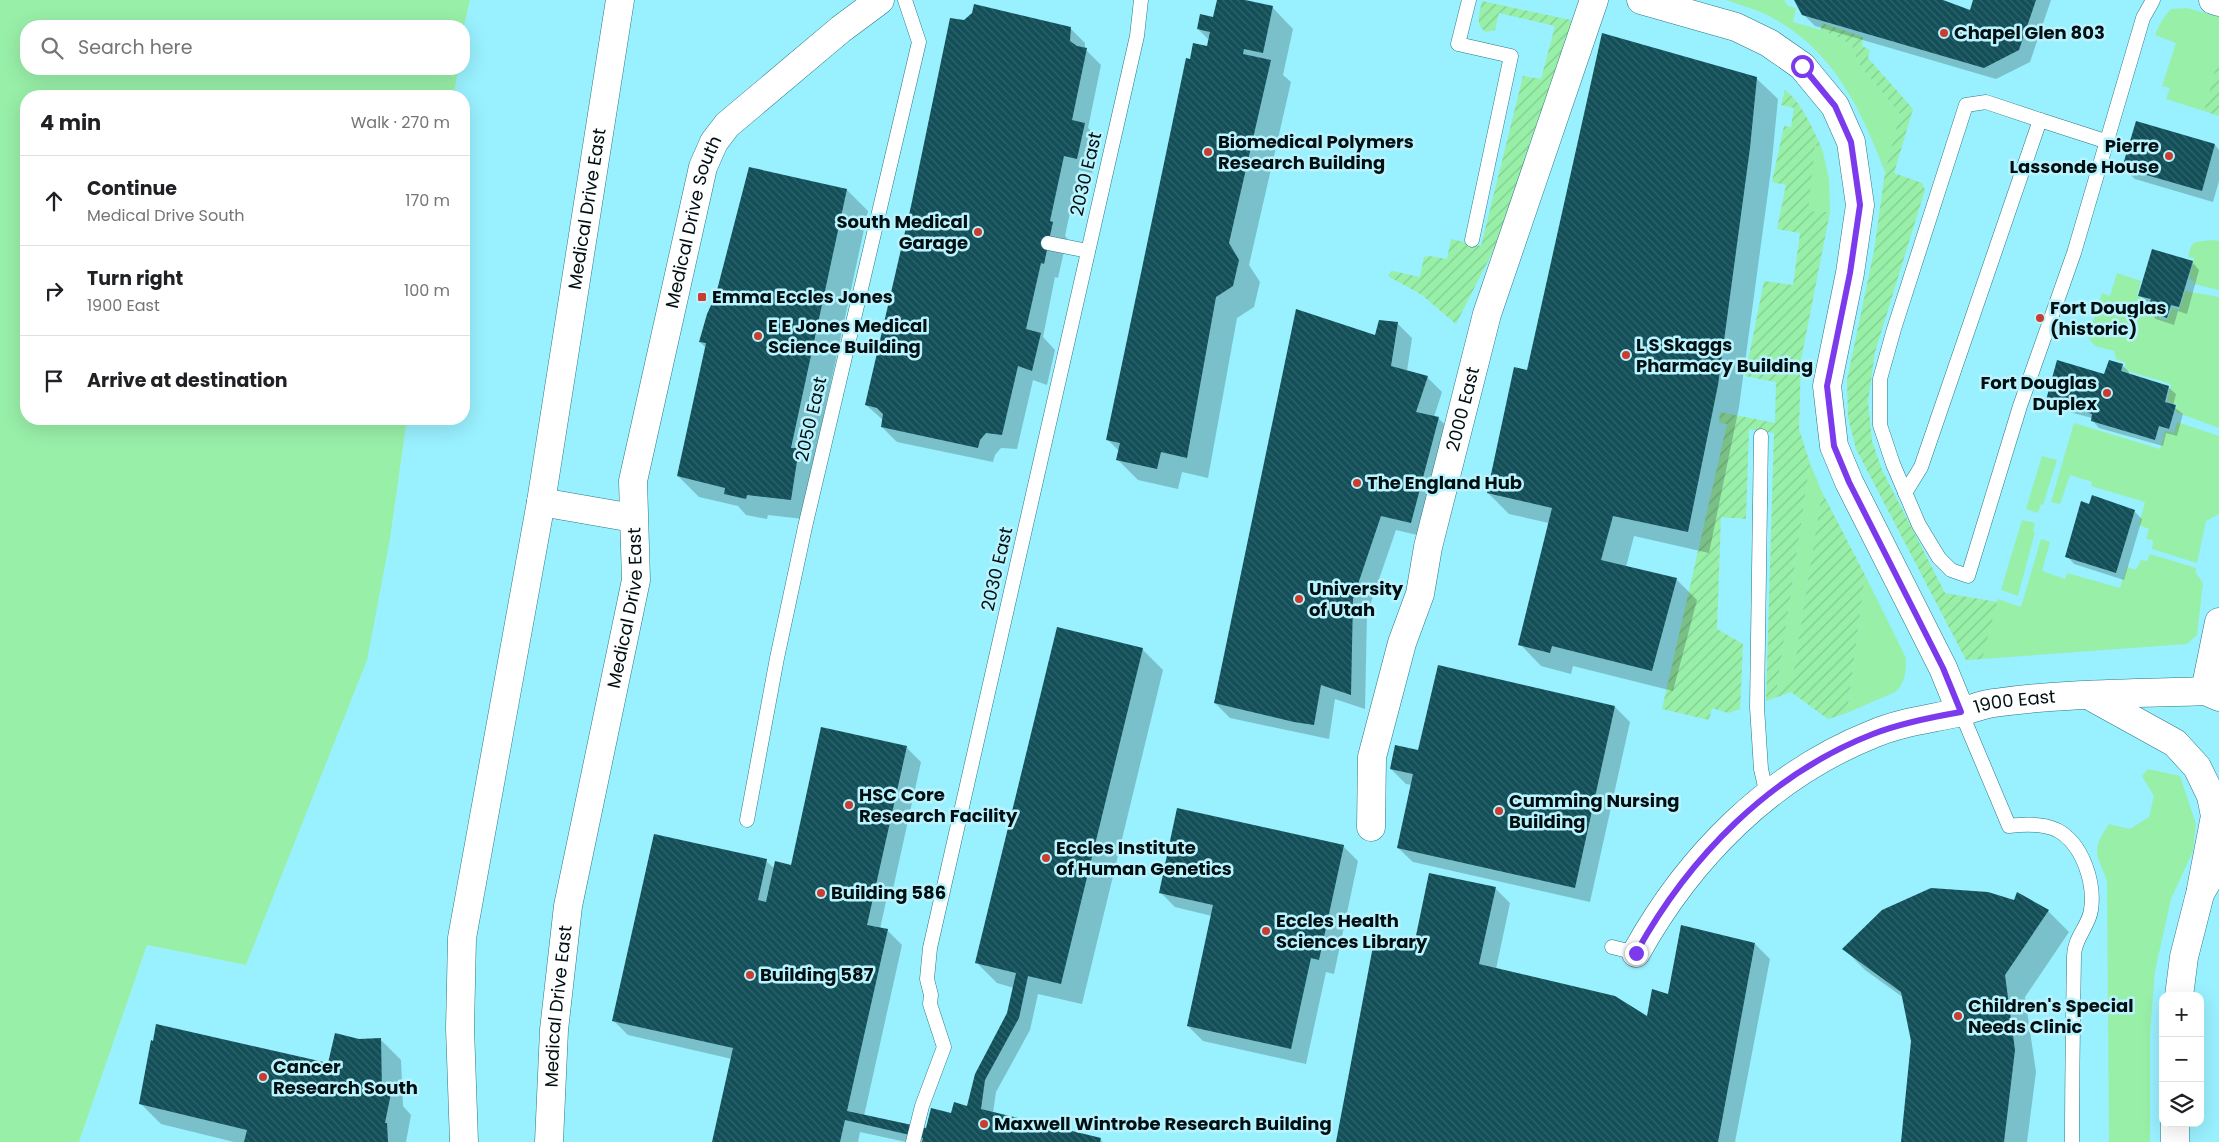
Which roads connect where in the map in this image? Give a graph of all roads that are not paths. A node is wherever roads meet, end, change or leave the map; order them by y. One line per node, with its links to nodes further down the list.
1 (620, 0): 18 (street, Medical Drive East)
2 (880, 0): 19 (street, Medical Drive South)
3 (904, 0): 25 (lane, 2050 East)
4 (1141, 0): 15 (lane, 2030 East)
5 (1469, 0): 13 (lane)
6 (1594, 0): 26 (street, 2000 East)
7 (1641, 0): 23 (street)
8 (2154, 0): 12 (lane)
9 (2213, 0): 10 (street)
10 (2219, 2)
11 (2040, 120): 12 (lane); 17 (lane); 17 (lane)
12 (2106, 141): 17 (lane)
13 (1472, 240)
14 (1048, 243): 15 (lane)
15 (1088, 251): 34 (lane, 2030 East)
16 (1761, 436): 24 (lane)
17 (1905, 493)
18 (541, 502): 19 (street, Medical Drive East); 32 (street)
19 (633, 518): 33 (street, Medical Drive East)
20 (2219, 622): 21 (street)
21 (2212, 694): 22 (street, 1900 East)
22 (2088, 695): 23 (street, 1900 East); 28 (street)
23 (1961, 712): 24 (street, 1900 East); 35 (lane)
24 (1766, 795): 29 (street, 1900 East)
25 (747, 820)
26 (1371, 827)
27 (2219, 860): 28 (street)
28 (2200, 894): 30 (street)
29 (1624, 950)
30 (2180, 992)
31 (2175, 1127): 36 (street)
32 (464, 1142)
33 (549, 1142)
34 (913, 1142)
35 (2072, 1142)
36 (2175, 1142)

